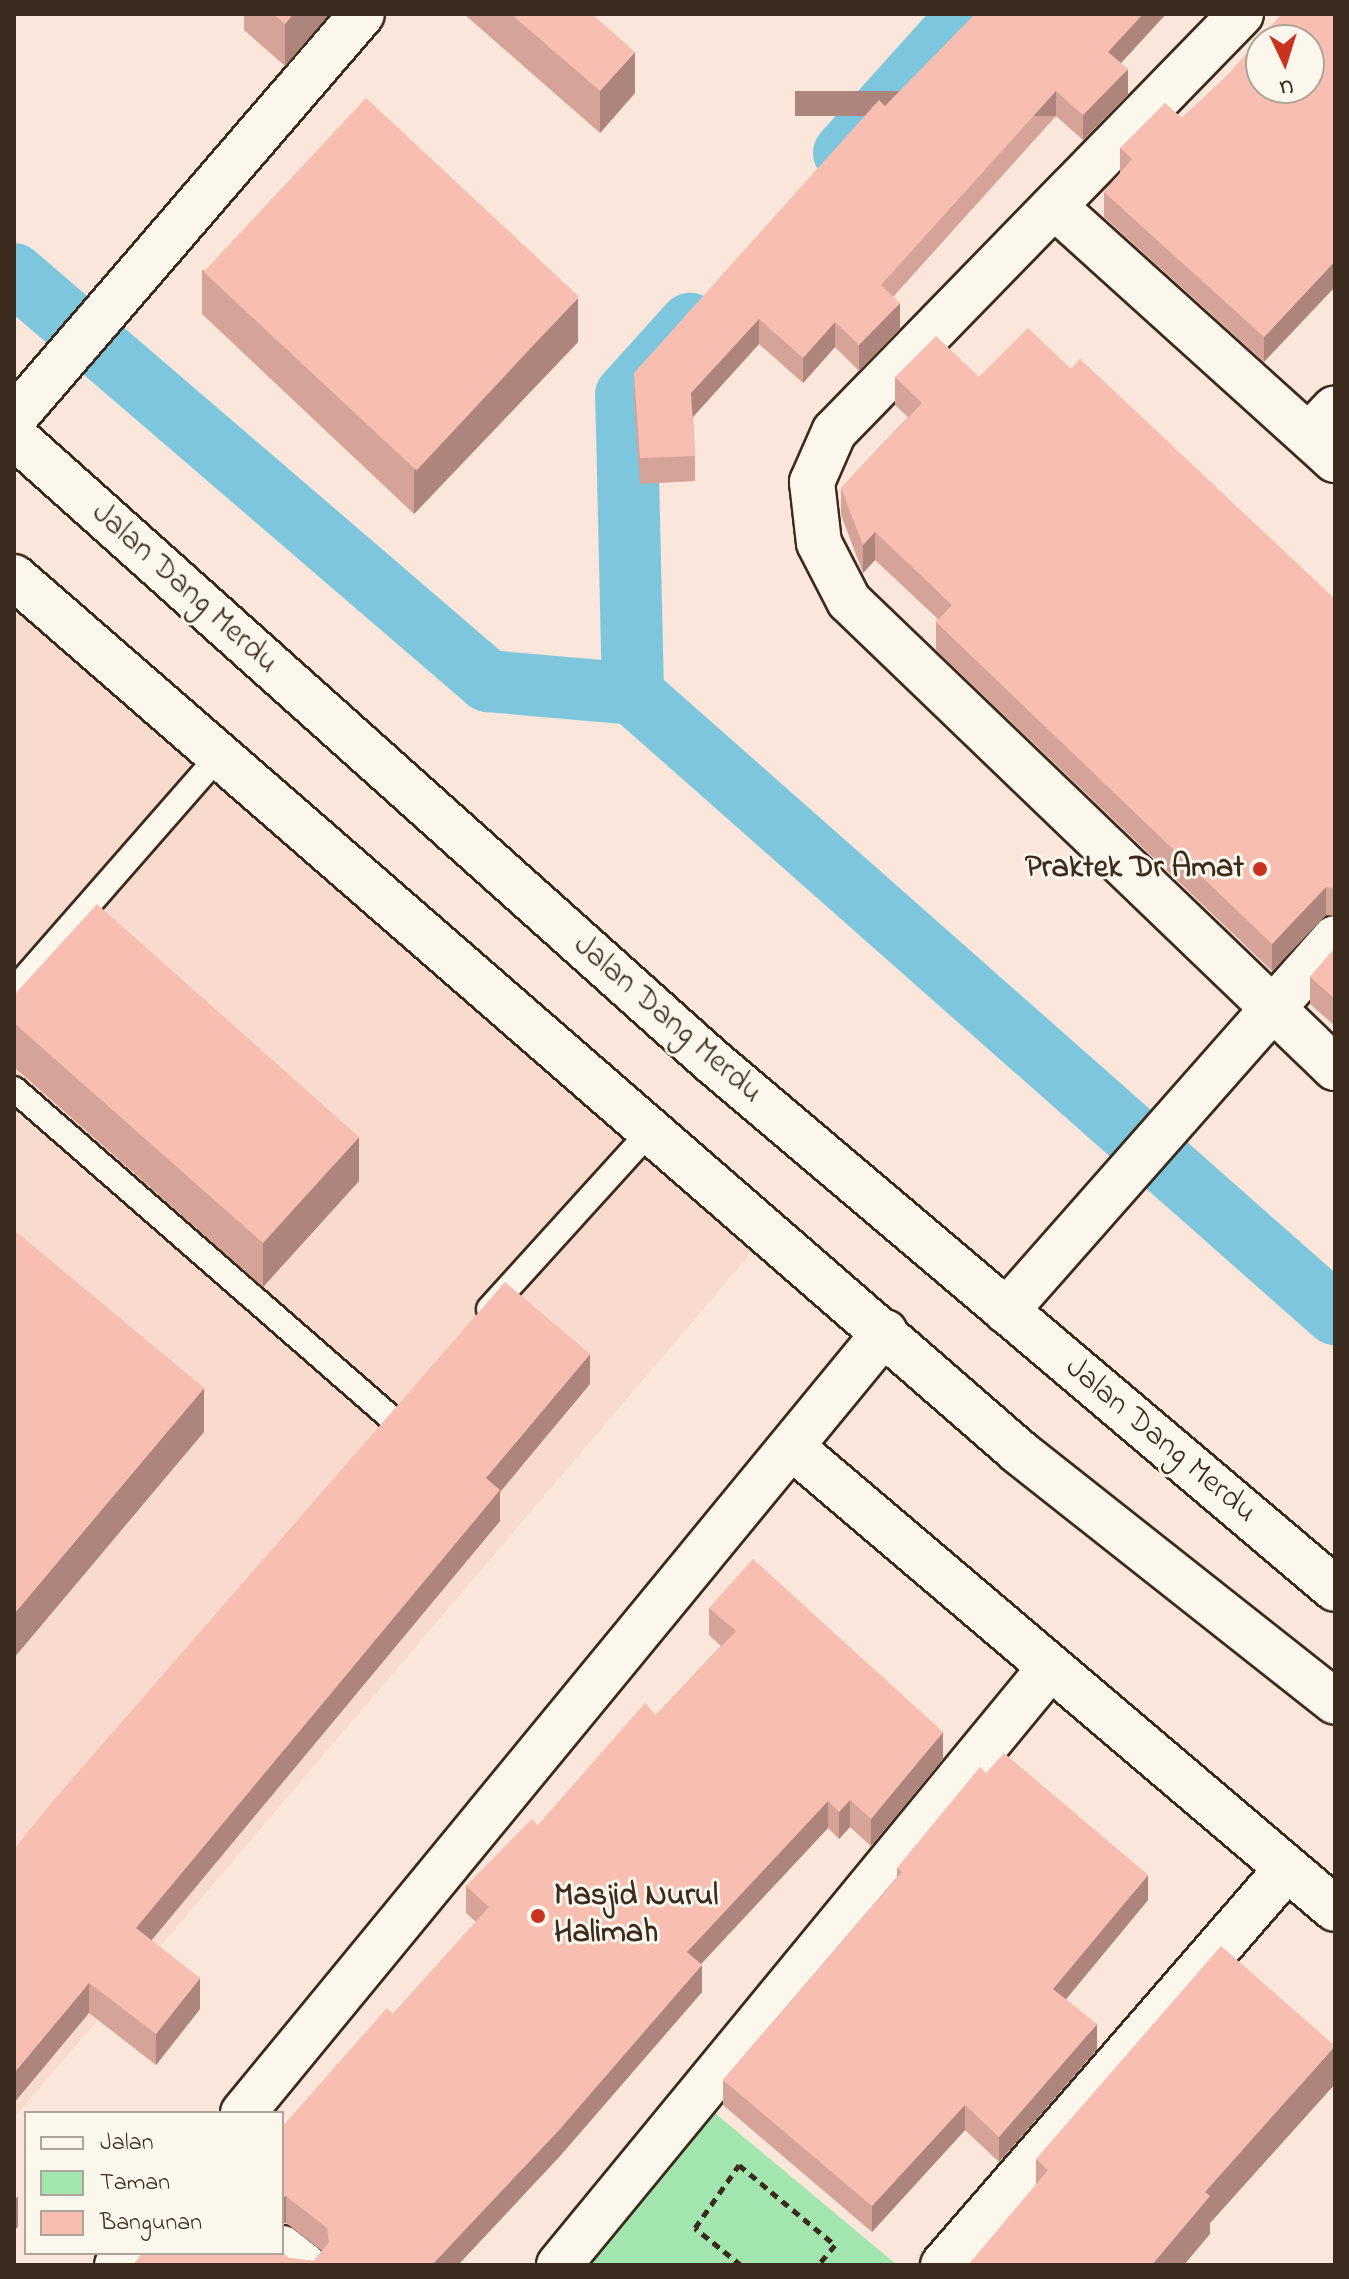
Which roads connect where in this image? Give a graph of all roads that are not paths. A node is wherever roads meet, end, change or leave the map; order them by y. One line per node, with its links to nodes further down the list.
1 (362, 14): 4 (street)
2 (1241, 14): 3 (street)
3 (1056, 208): 5 (street); 11 (street)
4 (14, 418)
5 (1326, 434)
6 (14, 436): 15 (street, Jalan Dang Merdu)
7 (14, 577): 8 (street)
8 (219, 756): 10 (lane); 14 (street)
9 (1335, 938): 11 (street)
10 (14, 990)
11 (1267, 1010): 12 (street); 15 (street)
12 (1335, 1068)
13 (14, 1089): 19 (lane)
14 (653, 1128): 16 (lane); 17 (street)
15 (1006, 1311): 22 (street, Jalan Dang Merdu)
16 (475, 1325)
17 (885, 1332): 21 (street); 24 (street)
18 (411, 1394): 19 (lane)
19 (390, 1417): 20 (lane)
20 (370, 1441)
21 (794, 1449): 23 (street); 27 (street)
22 (1335, 1589)
23 (1048, 1670): 25 (street); 30 (street)
24 (1335, 1702)
25 (1285, 1871): 26 (street); 31 (street)
26 (1335, 1909)
27 (245, 2111)
28 (284, 2250): 29 (street)
29 (304, 2265)
30 (559, 2265)
31 (943, 2265)

